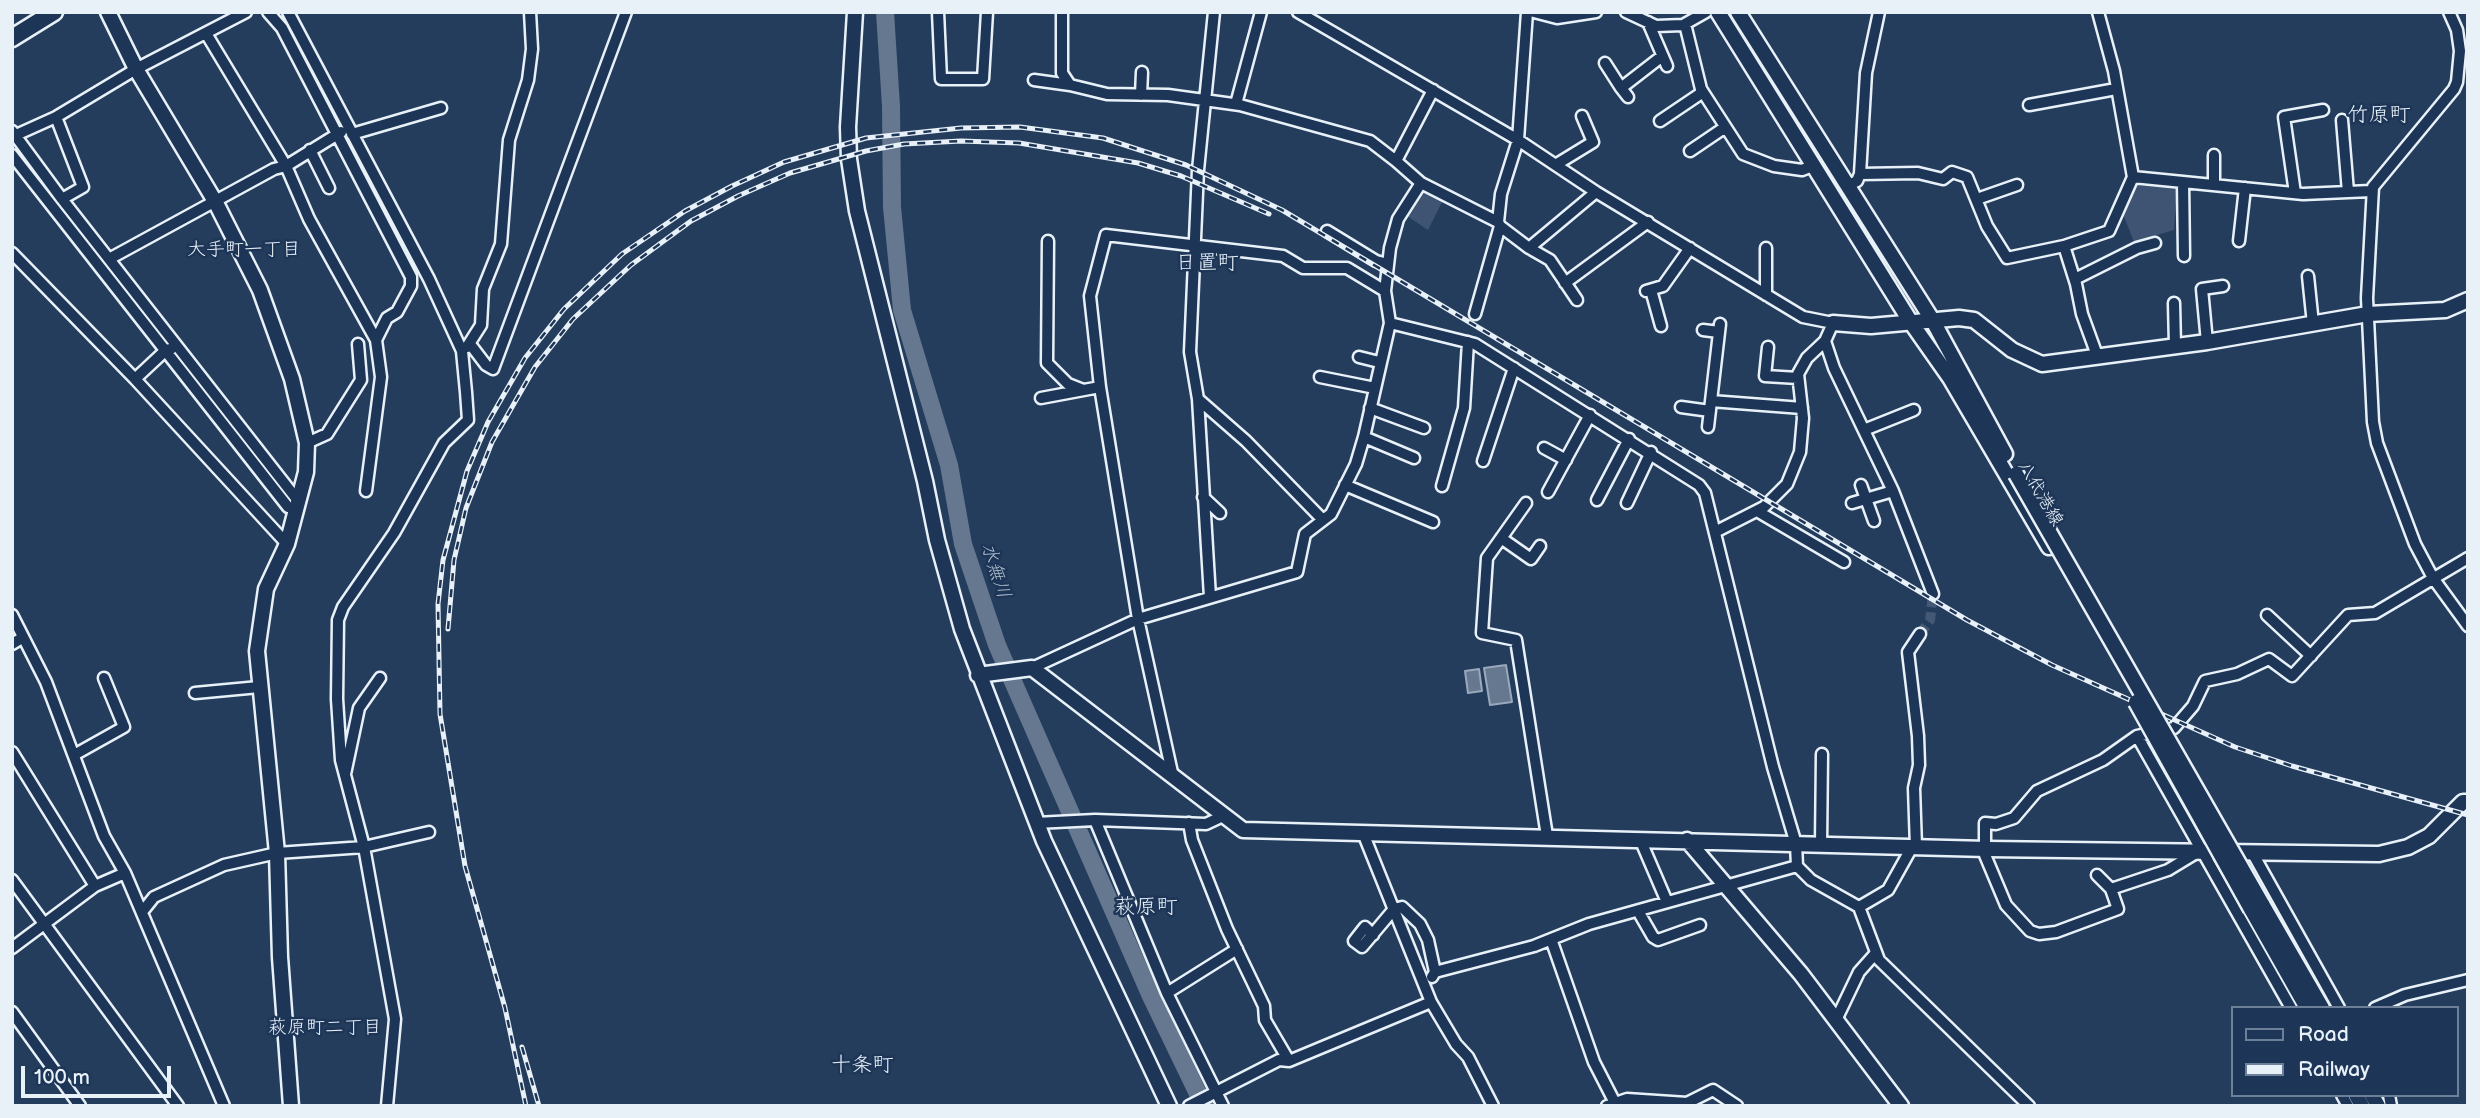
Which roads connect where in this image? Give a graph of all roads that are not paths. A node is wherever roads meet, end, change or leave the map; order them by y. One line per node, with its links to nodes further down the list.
1 (54, 12): 28 (main road)
2 (108, 12): 30 (street)
3 (246, 12): 27 (street)
4 (268, 12): 52 (street)
5 (288, 12): 50 (street)
6 (530, 12): 118 (street)
7 (626, 12): 118 (street)
8 (855, 12): 187 (street)
9 (938, 12): 10 (street)
10 (987, 12)
11 (1062, 12): 33 (street)
12 (1213, 12): 40 (street)
13 (1261, 12): 41 (street)
14 (1298, 12): 36 (street)
15 (1527, 12): 53 (street)
16 (1534, 12): 17 (street)
17 (1596, 12)
18 (1626, 12): 25 (street)
19 (1706, 12): 26 (street)
20 (1718, 12): 60 (street, 八代港線)
21 (1738, 12): 68 (street, 八代港線)
22 (1879, 12): 62 (street)
23 (2098, 12): 35 (street)
24 (2449, 12): 71 (street)
25 (1648, 22): 26 (street); 34 (street)
26 (1685, 24): 37 (street)
27 (206, 35): 30 (street); 61 (street)
28 (12, 38)
29 (1605, 63): 34 (street)
30 (136, 69): 46 (street); 77 (street)
31 (1142, 72): 38 (street)
32 (1034, 80): 33 (street)
33 (1070, 85): 38 (street)
34 (1621, 88): 39 (street)
35 (2116, 89): 42 (street); 63 (street)
36 (1433, 90): 53 (street); 58 (street)
37 (1703, 92): 48 (street); 49 (street)
38 (1141, 95): 40 (street)
39 (1628, 97)
40 (1205, 100): 41 (street); 84 (street)
41 (1237, 104): 58 (street)
42 (2029, 105)
43 (441, 108): 50 (street)
44 (2318, 108): 74 (street)
45 (1582, 116): 59 (street)
46 (56, 117): 51 (street); 75 (street)
47 (2342, 120): 73 (street)
48 (1660, 121)
49 (1724, 128): 55 (street); 60 (street)
50 (351, 131): 52 (street); 118 (street)
51 (14, 133): 75 (street)
52 (337, 134): 54 (street); 111 (street)
53 (1518, 140): 59 (street); 79 (street)
54 (310, 150): 61 (street); 69 (street)
55 (1690, 151)
56 (12, 155): 116 (street)
57 (2214, 155): 67 (street)
58 (1396, 161): 65 (street)
59 (1557, 164): 72 (street)
60 (1815, 165): 104 (street, 八代港線)
61 (286, 166): 77 (street); 111 (street)
62 (1860, 174): 68 (street); 76 (street)
63 (2133, 177): 64 (street); 85 (street)
64 (2183, 182): 67 (street); 90 (street)
65 (1421, 183): 79 (street); 92 (street)
66 (2017, 185): 76 (street)
67 (2214, 185): 70 (street)
68 (1847, 186): 105 (street, 八代港線)
69 (329, 188)
70 (2245, 188): 74 (street); 82 (street)
71 (2371, 191): 73 (street); 103 (street)
72 (1596, 192): 78 (street); 86 (street)
73 (2348, 192): 74 (street)
74 (2295, 193)
75 (62, 199): 91 (street)
76 (1977, 199): 85 (street)
77 (216, 203): 91 (street); 145 (street)
78 (1648, 222): 87 (street); 95 (street)
79 (1499, 224): 86 (street); 102 (street)
80 (1327, 231): 92 (street)
81 (1048, 241): 131 (street)
82 (2239, 241)
83 (2155, 243): 94 (street)
84 (1193, 245): 97 (street); 129 (street); 133 (street)
85 (2064, 246): 94 (street)
86 (1529, 248): 95 (street)
87 (1690, 248): 98 (street); 109 (street)
88 (1766, 248): 98 (street)
89 (12, 253): 127 (street)
90 (2184, 256)
91 (108, 259): 116 (street)
92 (1388, 264): 97 (street)
93 (2308, 276): 108 (street)
94 (2075, 279): 121 (street)
95 (1565, 283): 99 (street)
96 (2223, 286): 114 (street)
97 (1385, 290): 106 (street)
98 (1766, 295): 107 (street)
99 (1577, 300)
100 (2468, 300): 103 (street)
101 (2174, 303): 117 (street)
102 (1475, 314)
103 (2368, 314): 108 (street); 175 (street)
104 (1910, 321): 105 (street); 107 (street); 225 (street, 八代港線, bridge)
105 (1933, 321): 121 (street); 225 (street, 八代港線, bridge)
106 (1390, 323): 113 (street); 122 (street)
107 (1833, 323): 112 (street)
108 (2313, 324): 114 (street)
109 (1661, 326)
110 (1703, 330): 134 (street)
111 (376, 340): 124 (street)
112 (1825, 341): 126 (street); 142 (street)
113 (1468, 342): 123 (street); 154 (street)
114 (2207, 342): 117 (street)
115 (358, 344): 128 (street)
116 (170, 346): 127 (street); 163 (street)
117 (2175, 346): 121 (street)
118 (466, 347): 196 (street)
119 (1768, 347): 126 (street)
120 (1359, 358): 122 (street)
121 (2098, 358)
122 (1379, 362): 130 (street)
123 (1514, 368): 139 (street); 149 (street)
124 (381, 377): 128 (street); 155 (street)
125 (1320, 377): 130 (street)
126 (1798, 378): 137 (street)
127 (135, 379): 171 (street)
128 (360, 380): 145 (street)
129 (1100, 387): 131 (street); 180 (street)
130 (1375, 388): 136 (street)
131 (1083, 390): 132 (street)
132 (1041, 397)
133 (1198, 400): 157 (street); 166 (street)
134 (1711, 406): 135 (street); 137 (street); 141 (street)
135 (1681, 407)
136 (1370, 408): 140 (street); 143 (street)
137 (1802, 408): 164 (street)
138 (1914, 410): 142 (street)
139 (1590, 415): 144 (street); 150 (street)
140 (1424, 428)
141 (1708, 428)
142 (1864, 430): 156 (street)
143 (1364, 437): 148 (street); 151 (street)
144 (1629, 439): 147 (street); 159 (street)
145 (307, 443): 163 (street)
146 (1544, 448): 150 (street)
147 (1651, 452): 161 (street); 169 (street)
148 (1414, 458)
149 (1488, 458)
150 (1566, 460): 152 (street)
151 (1345, 485): 166 (street); 168 (street)
152 (1548, 485)
153 (1861, 485): 158 (street)
154 (1443, 486)
155 (366, 491)
156 (1892, 491): 158 (street); 176 (street)
157 (1203, 497): 165 (street); 177 (street)
158 (1866, 499): 162 (street); 167 (street)
159 (1597, 500)
160 (1526, 503): 170 (street)
161 (1627, 503)
162 (1852, 503)
163 (293, 505): 171 (street)
164 (1757, 511): 169 (street); 174 (street)
165 (1220, 513)
166 (1322, 519): 177 (street)
167 (1874, 521)
168 (1433, 522)
169 (1714, 532): 208 (street)
170 (1501, 538): 172 (street); 205 (street)
171 (288, 544): 190 (street)
172 (1540, 546)
173 (2468, 558): 175 (street)
174 (1844, 562)
175 (2433, 578): 181 (street); 185 (street)
176 (1933, 594)
177 (1210, 597): 180 (street)
178 (12, 615): 183 (street)
179 (2267, 615): 185 (street)
180 (1138, 620): 186 (street); 197 (street)
181 (2468, 626)
182 (1920, 634): 211 (street)
183 (22, 638): 184 (street); 195 (street)
184 (12, 645)
185 (2311, 656): 192 (street)
186 (1026, 669): 187 (street); 197 (street)
187 (978, 675): 201 (street)
188 (104, 678): 195 (street)
189 (380, 678): 196 (street)
190 (259, 687): 191 (street); 214 (street)
191 (195, 692)
192 (2137, 736): 212 (street); 213 (street)
193 (12, 752): 221 (street)
194 (1822, 754): 209 (street)
195 (74, 755): 217 (street)
196 (345, 774): 210 (street)
197 (1173, 777): 199 (street)
198 (2468, 802): 215 (street)
199 (1223, 816): 202 (street); 204 (street)
200 (1091, 820): 201 (street); 202 (street); 239 (street)
201 (1037, 823): 256 (street)
202 (1189, 824): 234 (street)
203 (429, 832): 210 (street)
204 (1363, 833): 205 (street); 226 (street)
205 (1547, 836): 206 (street)
206 (1644, 839): 207 (street); 223 (street)
207 (1686, 840): 208 (street); 220 (street)
208 (1796, 844): 209 (street); 216 (street)
209 (1821, 845): 211 (street)
210 (364, 847): 214 (street); 255 (street)
211 (1914, 847): 212 (street); 224 (street)
212 (1987, 849): 213 (street); 222 (street)
213 (2201, 851): 215 (street); 222 (street); 241 (street)
214 (276, 853): 228 (street); 254 (street)
215 (2253, 854): 244 (street)
216 (1797, 866): 220 (street); 224 (street)
217 (125, 873): 221 (street); 228 (street)
218 (2097, 875): 222 (street)
219 (12, 880): 229 (street)
220 (1724, 884): 223 (street); 247 (street)
221 (95, 886): 229 (street)
222 (2112, 889)
223 (1667, 902): 227 (street)
224 (1859, 906): 235 (street)
225 (2257, 906): 242 (street, 八代港線); 243 (street, 八代港線)
226 (1394, 909): 231 (street); 236 (street); 238 (street)
227 (1638, 911): 230 (street); 232 (street)
228 (142, 912): 253 (street)
229 (45, 925): 233 (street); 252 (street)
230 (1700, 925)
231 (1373, 934)
232 (1551, 939): 236 (street); 250 (street)
233 (12, 948)
234 (1237, 949): 239 (street); 248 (street)
235 (1875, 954): 247 (street); 262 (street)
236 (1436, 972): 238 (street)
237 (2468, 980): 245 (street)
238 (1425, 986): 240 (street)
239 (1167, 993): 249 (street)
240 (1431, 1002): 248 (street); 259 (street)
241 (2290, 1006)
242 (2306, 1006)
243 (2321, 1006)
244 (2338, 1006)
245 (2380, 1006)
246 (12, 1012): 251 (street)
247 (1836, 1020): 261 (street)
248 (1290, 1061): 249 (street)
249 (1216, 1092): 257 (street); 258 (street)
250 (1611, 1104): 260 (street)
251 (80, 1106)
252 (178, 1106)
253 (224, 1106)
254 (291, 1106)
255 (387, 1106)
256 (1169, 1106)
257 (1189, 1106)
258 (1223, 1106)
259 (1493, 1106)
260 (1737, 1106)
261 (1901, 1106)
262 (2029, 1106)

